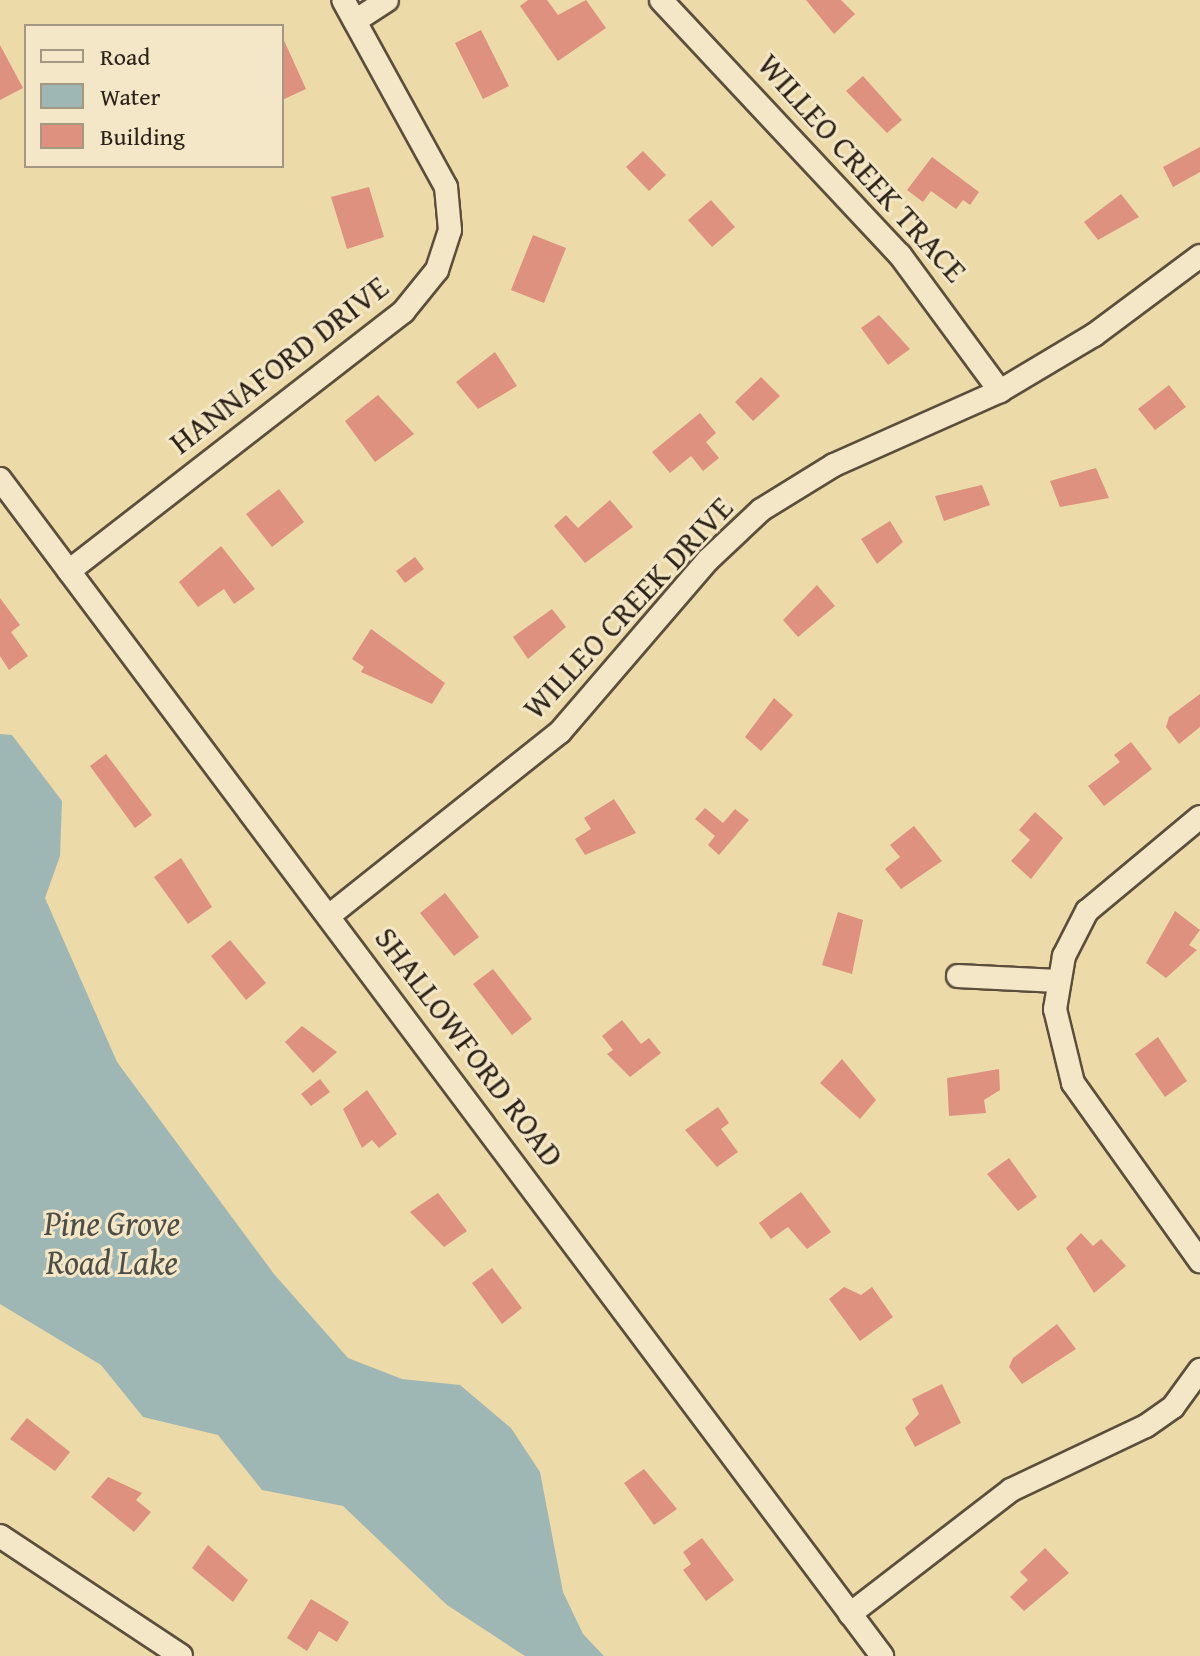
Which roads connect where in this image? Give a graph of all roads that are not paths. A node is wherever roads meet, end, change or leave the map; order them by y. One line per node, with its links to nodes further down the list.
1 (343, 0): 4 (street, HANNAFORD DRIVE)
2 (387, 0): 4 (street)
3 (661, 0): 6 (street, WILLEO CREEK TRACE)
4 (355, 21): 8 (street, HANNAFORD DRIVE)
5 (1200, 256): 6 (street, WILLEO CREEK DRIVE)
6 (1000, 391): 10 (street, WILLEO CREEK DRIVE)
7 (0, 479): 8 (street, SHALLOWFORD ROAD)
8 (69, 571): 10 (street, SHALLOWFORD ROAD)
9 (1200, 817): 12 (street)
10 (330, 915): 16 (street, SHALLOWFORD ROAD)
11 (958, 976): 12 (street)
12 (1057, 981): 13 (street)
13 (1200, 1261)
14 (1200, 1370): 16 (street)
15 (0, 1536): 17 (street)
16 (850, 1614): 18 (street, SHALLOWFORD ROAD)
17 (181, 1656)
18 (882, 1656)

